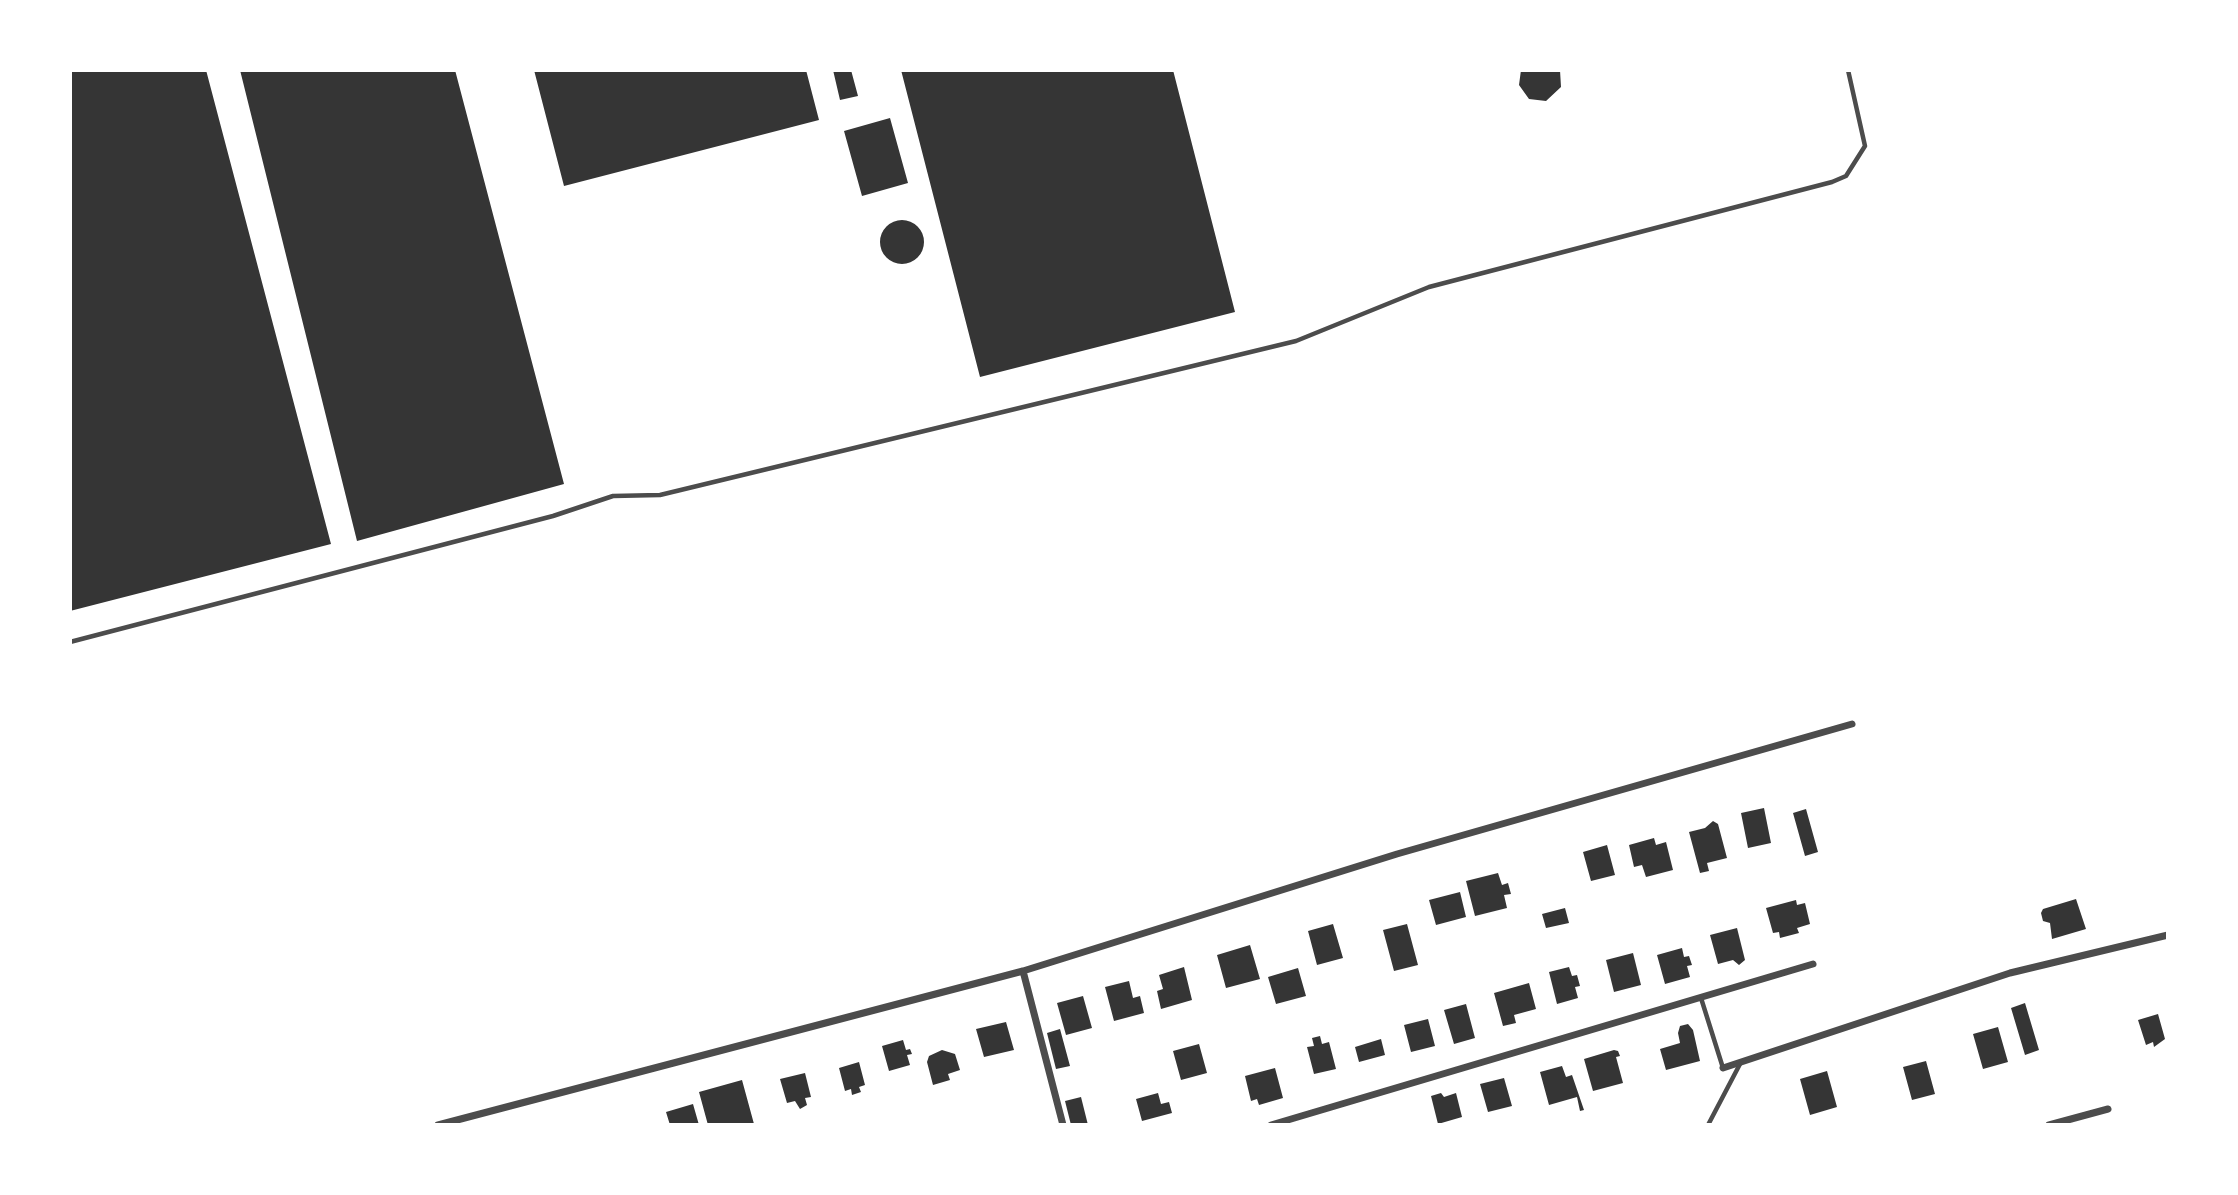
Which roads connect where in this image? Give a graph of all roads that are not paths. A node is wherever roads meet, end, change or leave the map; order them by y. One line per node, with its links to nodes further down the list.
1 (1848, 70): 2 (lane)
2 (70, 642)
3 (1852, 724): 6 (street)
4 (2168, 934): 8 (street)
5 (1813, 964): 7 (street)
6 (1023, 971): 11 (street); 12 (street)
7 (1701, 998): 9 (lane); 13 (street)
8 (1741, 1062): 9 (street); 14 (lane)
9 (1723, 1068)
10 (2108, 1109): 15 (street)
11 (438, 1125)
12 (1063, 1125)
13 (1271, 1125)
14 (1708, 1125)
15 (2049, 1125)

